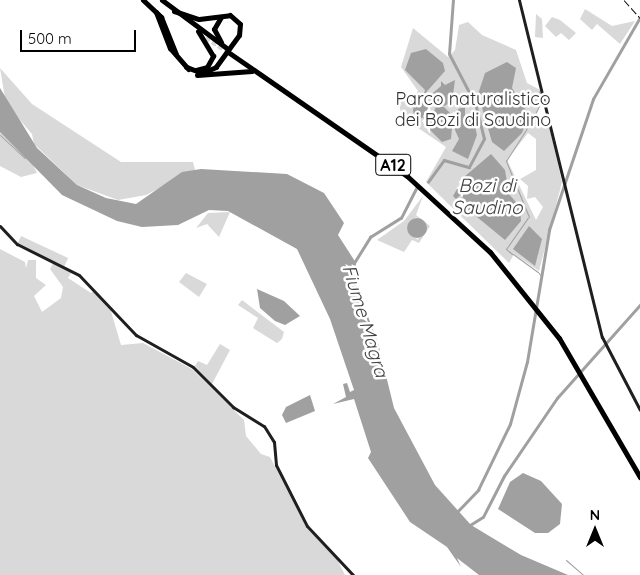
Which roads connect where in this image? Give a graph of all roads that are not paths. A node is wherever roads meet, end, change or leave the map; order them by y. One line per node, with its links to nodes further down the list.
1 (143, 0): 9 (highway)
2 (161, 0): 4 (highway, A12 / A12); 6 (highway, A12 / A12)
3 (521, 0): 14 (main road)
4 (174, 11): 5 (highway); 8 (highway, A12 / A12)
5 (226, 15): 8 (highway); 8 (highway)
6 (198, 31): 7 (highway, A12 / A12); 9 (highway)
7 (206, 37)
8 (228, 50): 9 (highway); 10 (highway, A12 / A12); 12 (highway, A12 / A12)
9 (186, 67): 10 (highway)
10 (258, 72): 12 (highway, A12 / A12)
11 (0, 226): 17 (main road)
12 (536, 304): 13 (highway, A12)
13 (581, 370): 15 (highway, A12); 16 (highway, A12)
14 (640, 410)
15 (640, 472)
16 (640, 477)
17 (353, 575)

